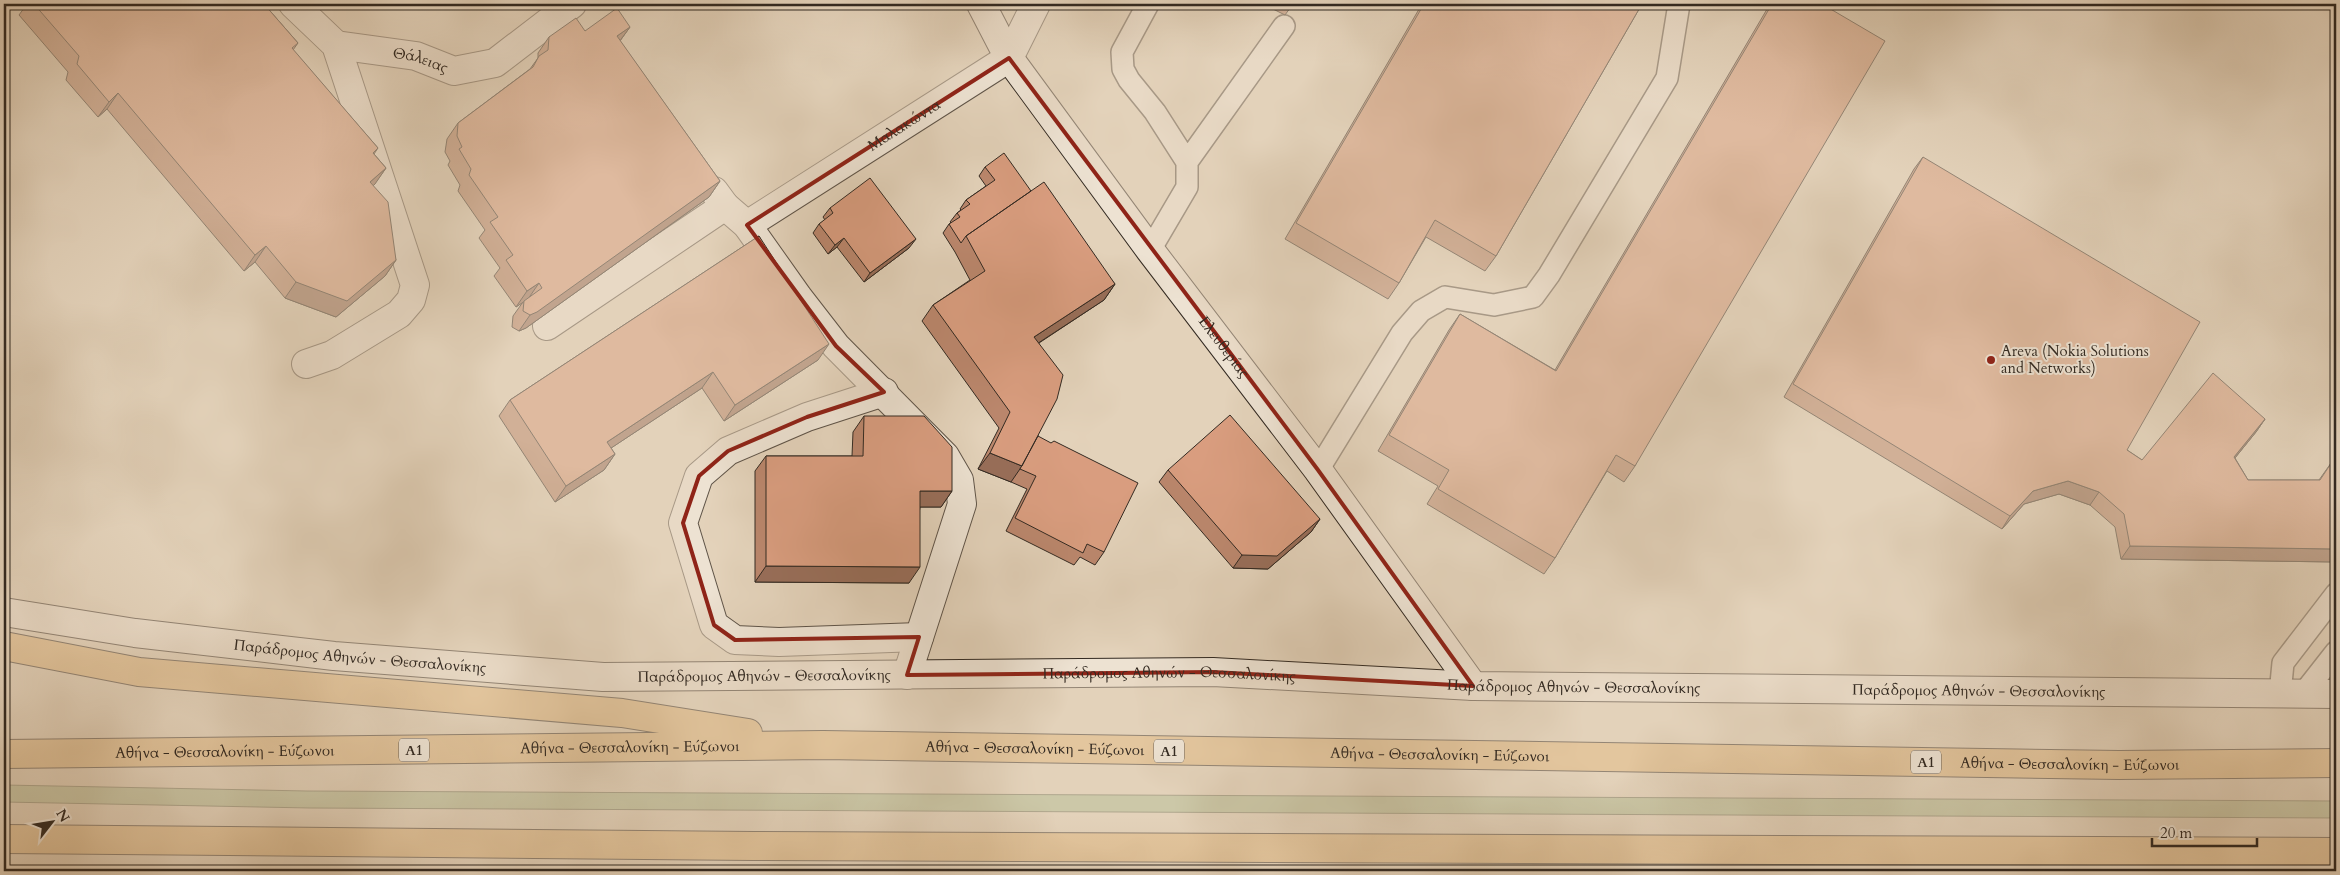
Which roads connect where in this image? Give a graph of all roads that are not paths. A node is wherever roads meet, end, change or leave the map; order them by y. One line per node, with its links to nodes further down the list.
1 (293, 4): 8 (street)
2 (572, 4): 8 (street, Θάλειας)
3 (981, 4): 9 (street, Ελευθερίας)
4 (1036, 4): 9 (street)
5 (1148, 4): 10 (lane)
6 (1679, 4): 18 (lane)
7 (1284, 26): 10 (lane)
8 (336, 45): 16 (street)
9 (1009, 58): 13 (street, Μαλακώντα); 14 (street, Ελευθερίας)
10 (1187, 162): 14 (lane)
11 (702, 175): 12 (street)
12 (725, 206): 13 (street); 15 (street)
13 (747, 225): 17 (street)
14 (1150, 250): 18 (street, Ελευθερίας)
15 (546, 326)
16 (306, 364)
17 (884, 392): 21 (street); 21 (street)
18 (1318, 470): 25 (street, Ελευθερίας)
19 (2336, 594): 26 (lane)
20 (4, 612): 24 (street, Παράδρομος Αθηνών - Θεσσαλονίκης)
21 (918, 637): 24 (street)
22 (4, 646): 28 (highway)
23 (2336, 652): 26 (lane)
24 (907, 675): 25 (street, Παράδρομος Αθηνών - Θεσσαλονίκης)
25 (1473, 686): 26 (street, Παράδρομος Αθηνών - Θεσσαλονίκης)
26 (2292, 694): 27 (street, Παράδρομος Αθηνών - Θεσσαλονίκης)
27 (2336, 694)
28 (824, 745): 29 (highway, Αθήνα - Θεσσαλονίκη - Εύζωνοι / Α1); 30 (highway, Αθήνα - Θεσσαλονίκη - Εύζωνοι / Α1)
29 (4, 754)
30 (2336, 763)
31 (4, 839): 32 (highway)
32 (2336, 852)

